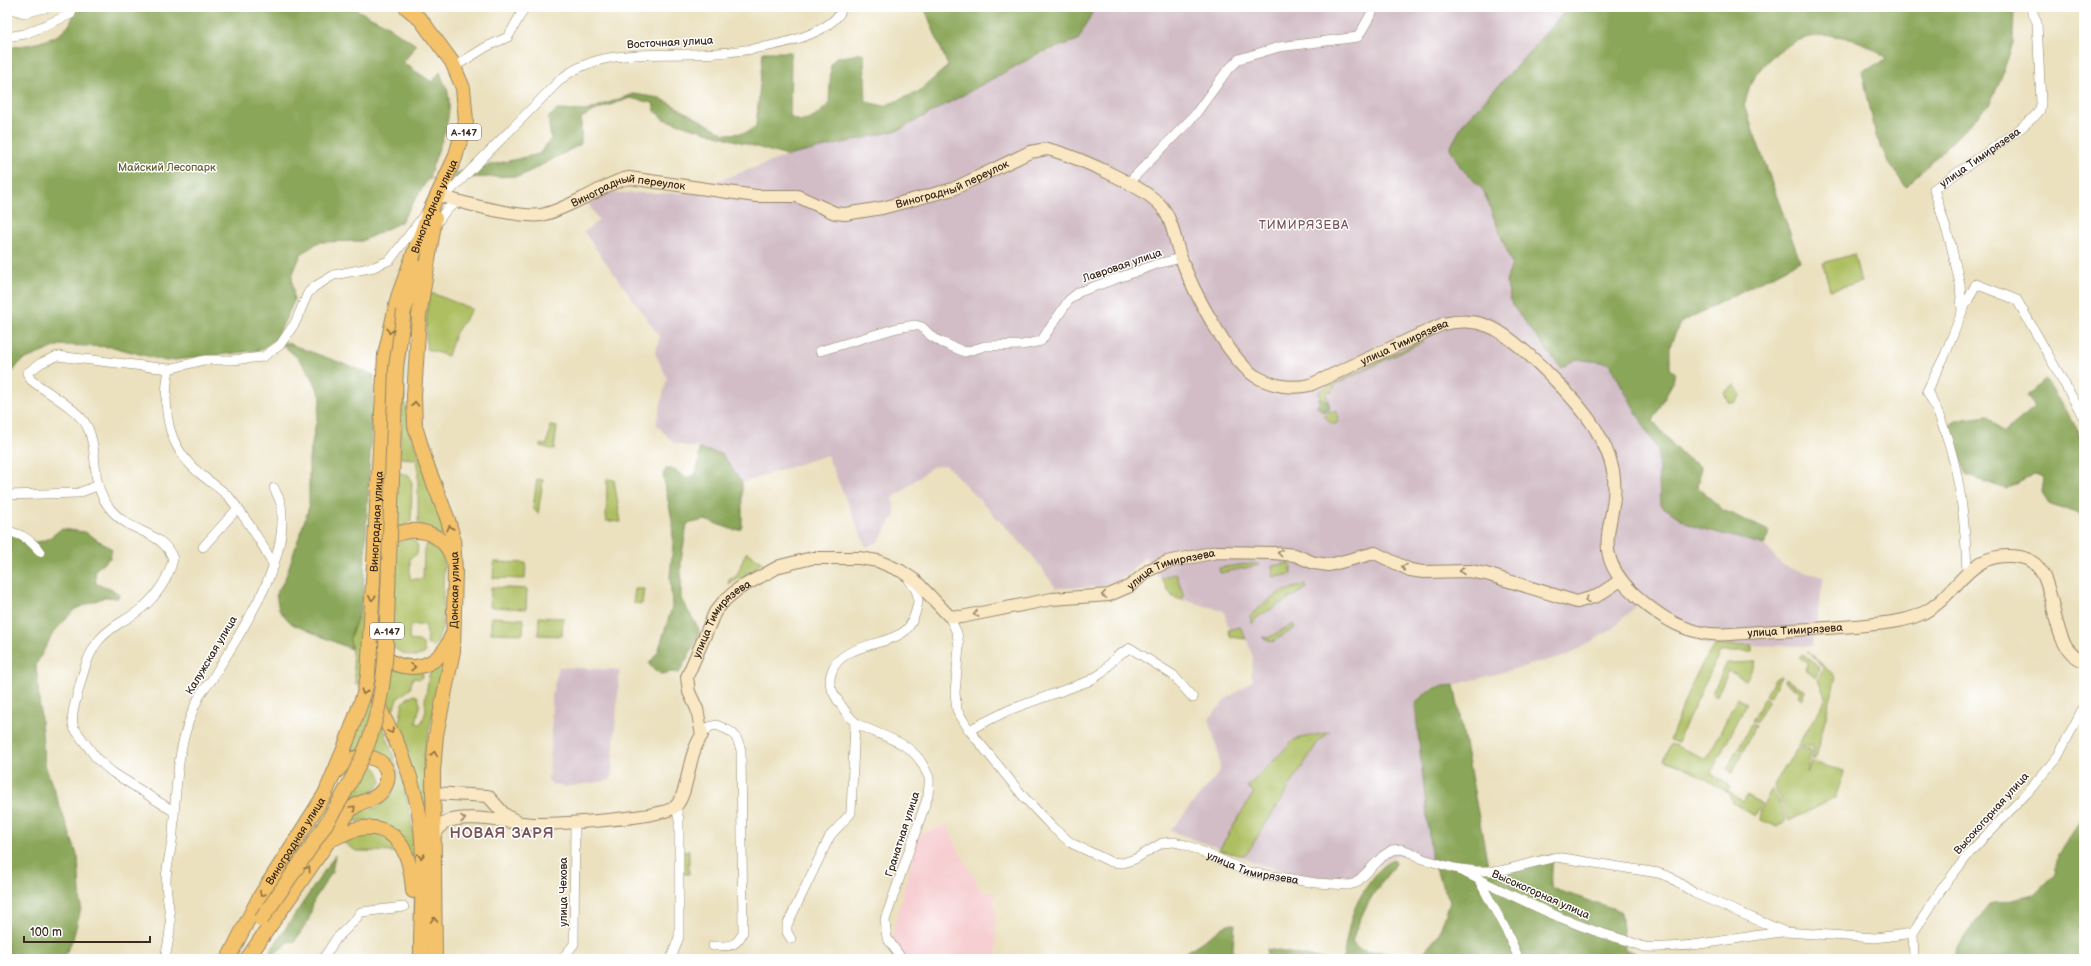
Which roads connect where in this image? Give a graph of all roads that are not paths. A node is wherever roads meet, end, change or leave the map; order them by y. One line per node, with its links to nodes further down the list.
1 (49, 7): 8 (street)
2 (72, 7): 9 (street)
3 (406, 7): 10 (main road, Виноградная улица / А-147)
4 (525, 7): 10 (street)
5 (843, 7): 12 (street, Восточная улица)
6 (1375, 7): 11 (street)
7 (2030, 7): 16 (street, улица Тимирязева)
8 (7, 8)
9 (7, 37)
10 (454, 67): 12 (main road, Виноградная улица / А-147)
11 (1128, 183): 13 (street, Виноградный переулок); 15 (street, улица Тимирязева)
12 (439, 198): 13 (street, Виноградный переулок); 14 (main road, Донская улица / А-147); 18 (street); 28 (main road, Виноградная улица / А-147, one-way to 28); 63 (main road, А-147, bridge)
13 (459, 201): 14 (street)
14 (432, 230): 31 (main road, Донская улица / А-147, one-way to 14)
15 (1181, 258): 17 (street, Лавровая улица); 32 (street, улица Тимирязева)
16 (1962, 312): 19 (street, улица Тимирязева); 30 (street, улица Тимирязева)
17 (820, 350)
18 (169, 370): 20 (street); 23 (street)
19 (2084, 418)
20 (97, 486): 22 (street); 46 (street)
21 (274, 488): 27 (street, Калужская улица)
22 (7, 495)
23 (237, 509): 25 (street); 27 (street)
24 (7, 531): 26 (street)
25 (203, 547)
26 (40, 552)
27 (274, 566): 46 (street, Калужская улица)
28 (373, 570): 31 (main road, А-147); 34 (main road, Виноградная улица / А-147, one-way to 34)
29 (901, 571): 33 (street, улица Тимирязева); 39 (street, улица Тимирязева); 41 (street, улица Тимирязева)
30 (1967, 571): 32 (street, улица Тимирязева); 36 (street, улица Тимирязева)
31 (455, 572): 35 (main road, Донская улица / А-147)
32 (1621, 580): 33 (street, улица Тимирязева, one-way to 33)
33 (949, 616): 40 (street, улица Тимирязева)
34 (371, 626): 35 (main road, А-147, one-way to 35); 42 (main road, Виноградная улица / А-147, one-way to 42); 60 (main road, А-147, one-way to 60)
35 (452, 628): 43 (main road, Донская улица / А-147, one-way to 35)
36 (2084, 661)
37 (1193, 698): 40 (street)
38 (2084, 706): 57 (street, Высокогорная улица)
39 (855, 722): 58 (street); 68 (street, Гранатная улица)
40 (969, 730): 53 (street, улица Тимирязева)
41 (702, 735): 45 (street); 59 (street)
42 (333, 776): 51 (main road, А-147, one-way to 42); 62 (main road, Виноградная улица / А-147, one-way to 62)
43 (432, 792): 44 (street); 50 (main road, Донская улица / А-147)
44 (496, 806): 47 (street); 48 (street)
45 (676, 806): 49 (street); 67 (street)
46 (173, 811): 61 (street, Калужская улица)
47 (488, 819): 48 (street); 50 (street, one-way to 47)
48 (518, 822): 49 (street)
49 (575, 822): 66 (street, улица Чехова)
50 (433, 837): 60 (main road, Донская улица / А-147, one-way to 50)
51 (330, 840): 60 (main road); 64 (main road, А-147, one-way to 51)
52 (1556, 857): 53 (street, улица Тимирязева); 56 (street, Высокогорная улица)
53 (1454, 868): 54 (street, Высокогорная улица)
54 (1479, 880): 56 (street, Высокогорная улица); 69 (street)
55 (404, 906): 65 (street)
56 (1785, 932): 57 (street, Высокогорная улица)
57 (1913, 933): 70 (street)
58 (791, 939)
59 (713, 946)
60 (426, 958)
61 (165, 959)
62 (228, 959)
63 (233, 959)
64 (246, 959)
65 (323, 959)
66 (562, 959)
67 (671, 959)
68 (902, 959)
69 (1518, 959)
70 (1914, 959)

